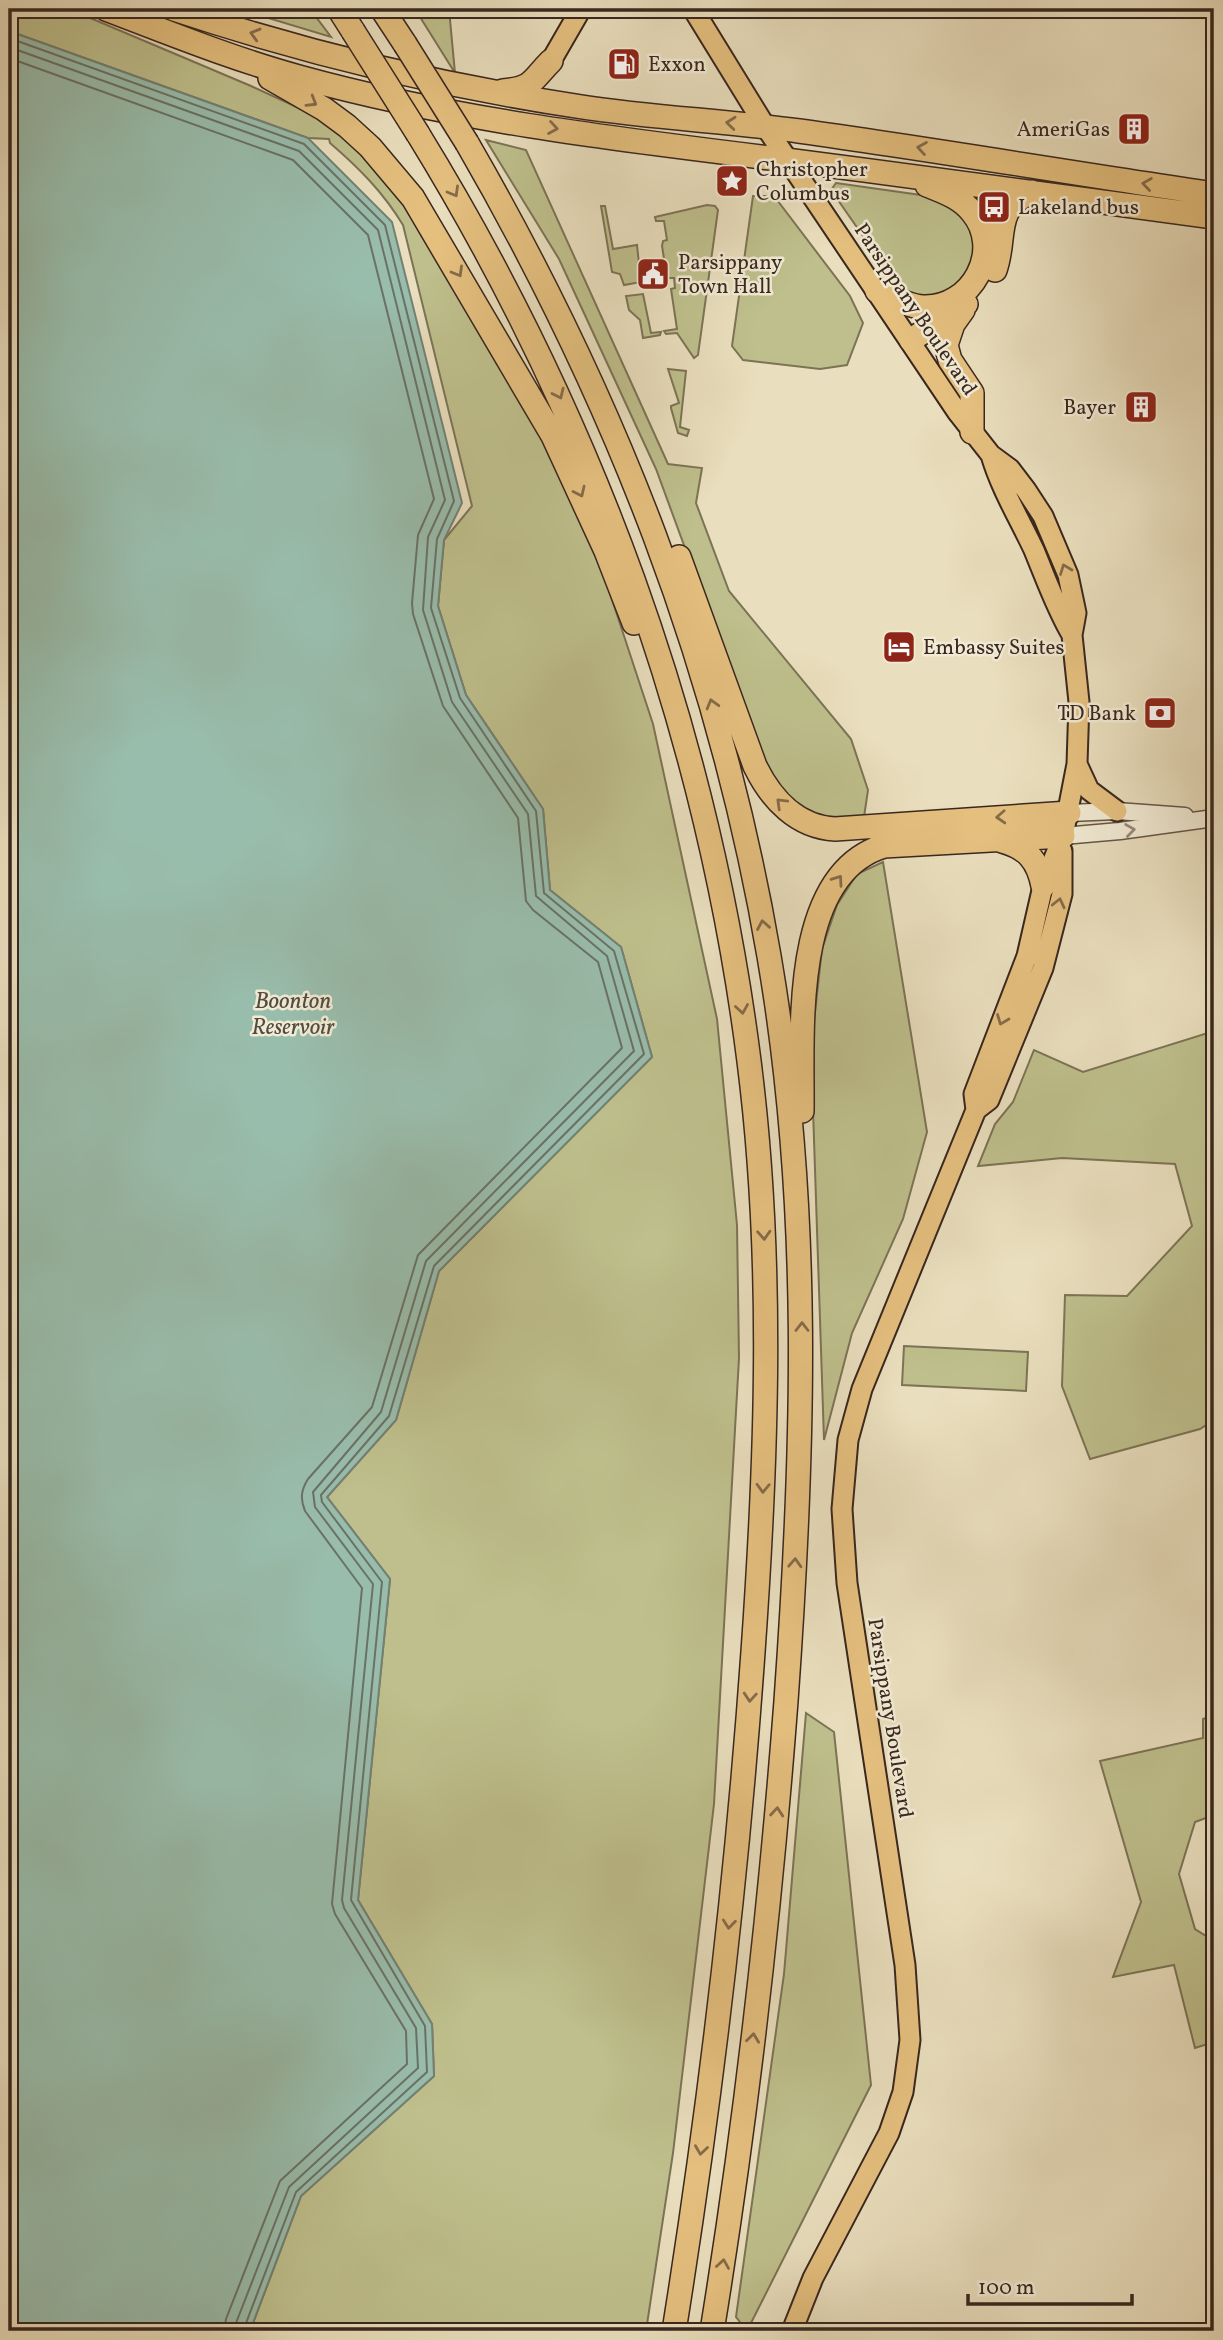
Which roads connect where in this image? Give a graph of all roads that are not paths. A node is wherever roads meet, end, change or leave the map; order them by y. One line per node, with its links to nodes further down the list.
1 (106, 9): 7 (highway)
2 (174, 9): 9 (highway, one-way to 2)
3 (339, 9): 29 (highway, one-way to 29, bridge)
4 (383, 9): 12 (highway, bridge)
5 (581, 9): 8 (main road)
6 (693, 9): 11 (main road, Parsippany Boulevard)
7 (185, 39): 13 (highway, one-way to 13); 29 (highway, one-way to 29)
8 (551, 61): 9 (highway); 10 (highway)
9 (495, 92): 10 (highway)
10 (584, 108): 11 (highway, one-way to 10)
11 (765, 127): 13 (main road, Parsippany Boulevard); 16 (highway, one-way to 11)
12 (467, 144): 24 (highway, one-way to 12); 31 (highway, one-way to 12)
13 (788, 160): 14 (highway); 18 (main road, Parsippany Boulevard)
14 (887, 173): 15 (highway); 18 (highway)
15 (1032, 192): 17 (highway); 19 (highway)
16 (1214, 194)
17 (1214, 217)
18 (877, 291): 20 (main road, Parsippany Boulevard)
19 (976, 297): 20 (highway); 21 (highway)
20 (911, 340): 21 (main road, Parsippany Boulevard)
21 (972, 432): 22 (main road, Parsippany Boulevard)
22 (1077, 764): 23 (main road); 24 (main road, Parsippany Boulevard)
23 (1117, 811): 24 (street); 25 (street)
24 (1069, 813): 26 (main road, Parsippany Boulevard)
25 (1214, 818): 26 (street, one-way to 25)
26 (1063, 836): 27 (highway); 28 (main road, Parsippany Boulevard); 30 (main road, Parsippany Boulevard, one-way to 26)
27 (996, 839): 28 (highway); 31 (highway, one-way to 27)
28 (1043, 886): 30 (main road, Parsippany Boulevard, one-way to 30)
29 (735, 965): 32 (highway, one-way to 32)
30 (976, 1110): 34 (main road, Parsippany Boulevard)
31 (801, 1261): 33 (highway, one-way to 31)
32 (674, 2331)
33 (712, 2331)
34 (792, 2331)

